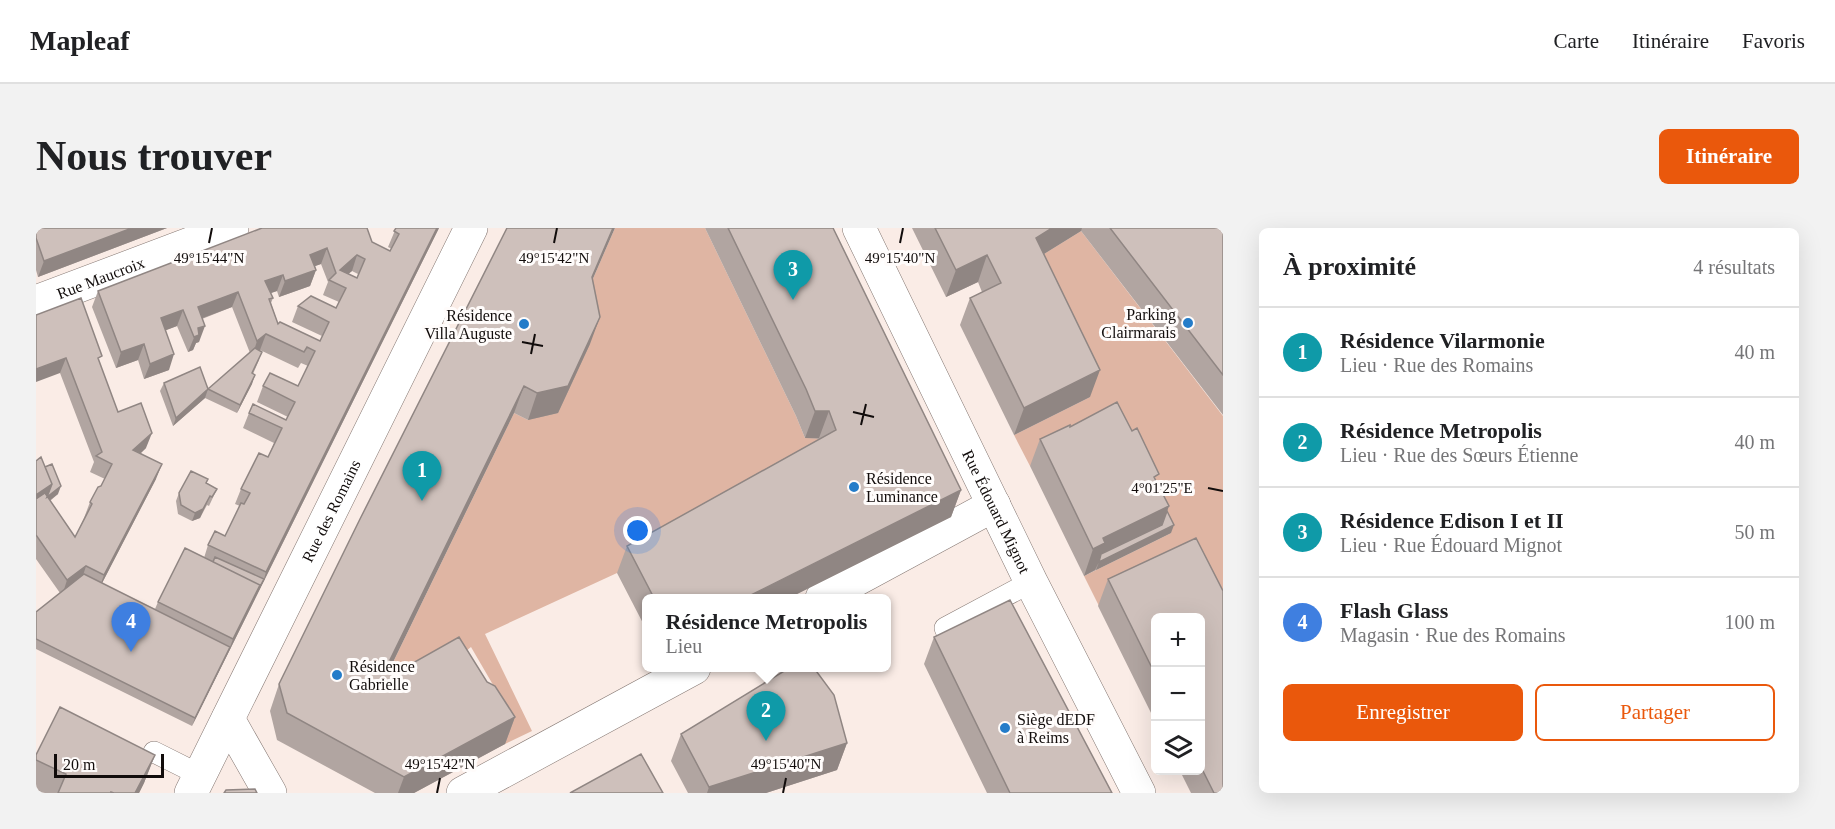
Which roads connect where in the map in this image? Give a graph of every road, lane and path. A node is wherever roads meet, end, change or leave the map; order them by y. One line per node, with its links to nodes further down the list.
1 (232, 228): 4 (street, Rue Maucroix)
2 (471, 228): 10 (street, Rue des Romains)
3 (859, 228): 5 (street, Rue Édouard Mignot)
4 (36, 302)
5 (994, 505): 6 (street, Rue Édouard Mignot); 7 (street)
6 (1031, 582): 8 (lane); 15 (street, Rue Édouard Mignot)
7 (829, 594)
8 (954, 649)
9 (687, 672): 14 (street)
10 (228, 719): 12 (street, Rue des Romains); 13 (street)
11 (154, 752): 12 (lane)
12 (196, 784)
13 (270, 793)
14 (463, 793)
15 (1139, 793)

